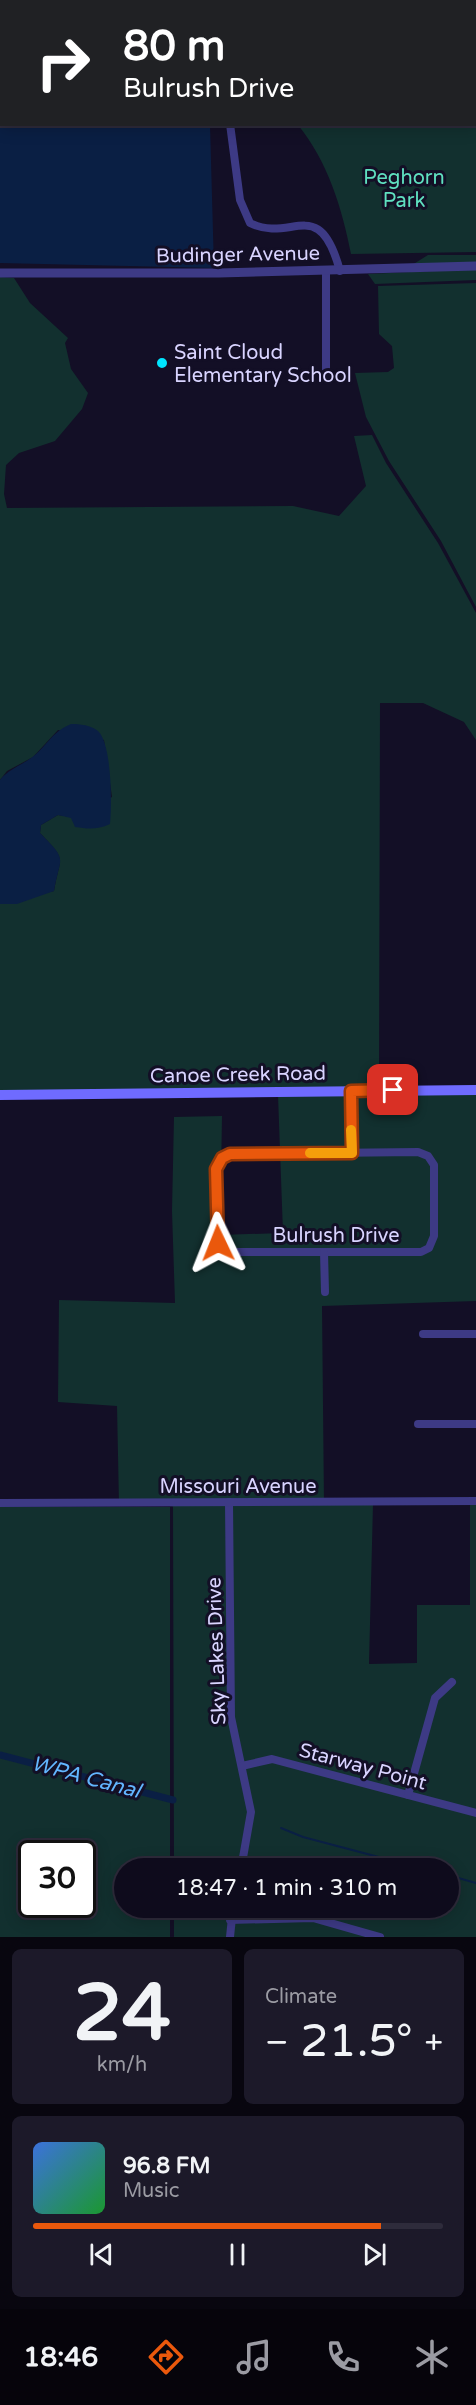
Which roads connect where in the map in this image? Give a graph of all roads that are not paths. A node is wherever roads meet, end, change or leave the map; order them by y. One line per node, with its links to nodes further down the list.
1 (230, 126): 4 (street)
2 (476, 266): 4 (street, Budinger Avenue)
3 (326, 271): 4 (street, Budinger Avenue); 5 (street, Budinger Avenue); 6 (street)
4 (340, 271)
5 (0, 273)
6 (326, 369)
7 (476, 1090): 8 (main road, Canoe Creek Road)
8 (351, 1091): 9 (main road, Canoe Creek Road); 10 (street)
9 (0, 1095)
10 (352, 1153): 11 (street, Bulrush Drive); 11 (street, Bulrush Drive)
11 (324, 1252): 12 (street)
12 (325, 1292)
13 (423, 1334): 14 (street)
14 (476, 1334)
15 (418, 1424): 16 (street)
16 (476, 1424)
17 (476, 1501): 18 (street, Missouri Avenue)
18 (229, 1502): 19 (street, Missouri Avenue); 21 (street, Sky Lakes Drive)
19 (0, 1503)
20 (452, 1683): 22 (street)
21 (242, 1766): 22 (street, Starway Point); 24 (street, Sky Lakes Drive)
22 (408, 1795): 23 (street, Starway Point)
23 (476, 1813)
24 (243, 1858)
25 (230, 1920): 26 (street); 27 (street)
26 (230, 1937)
27 (380, 1937)

